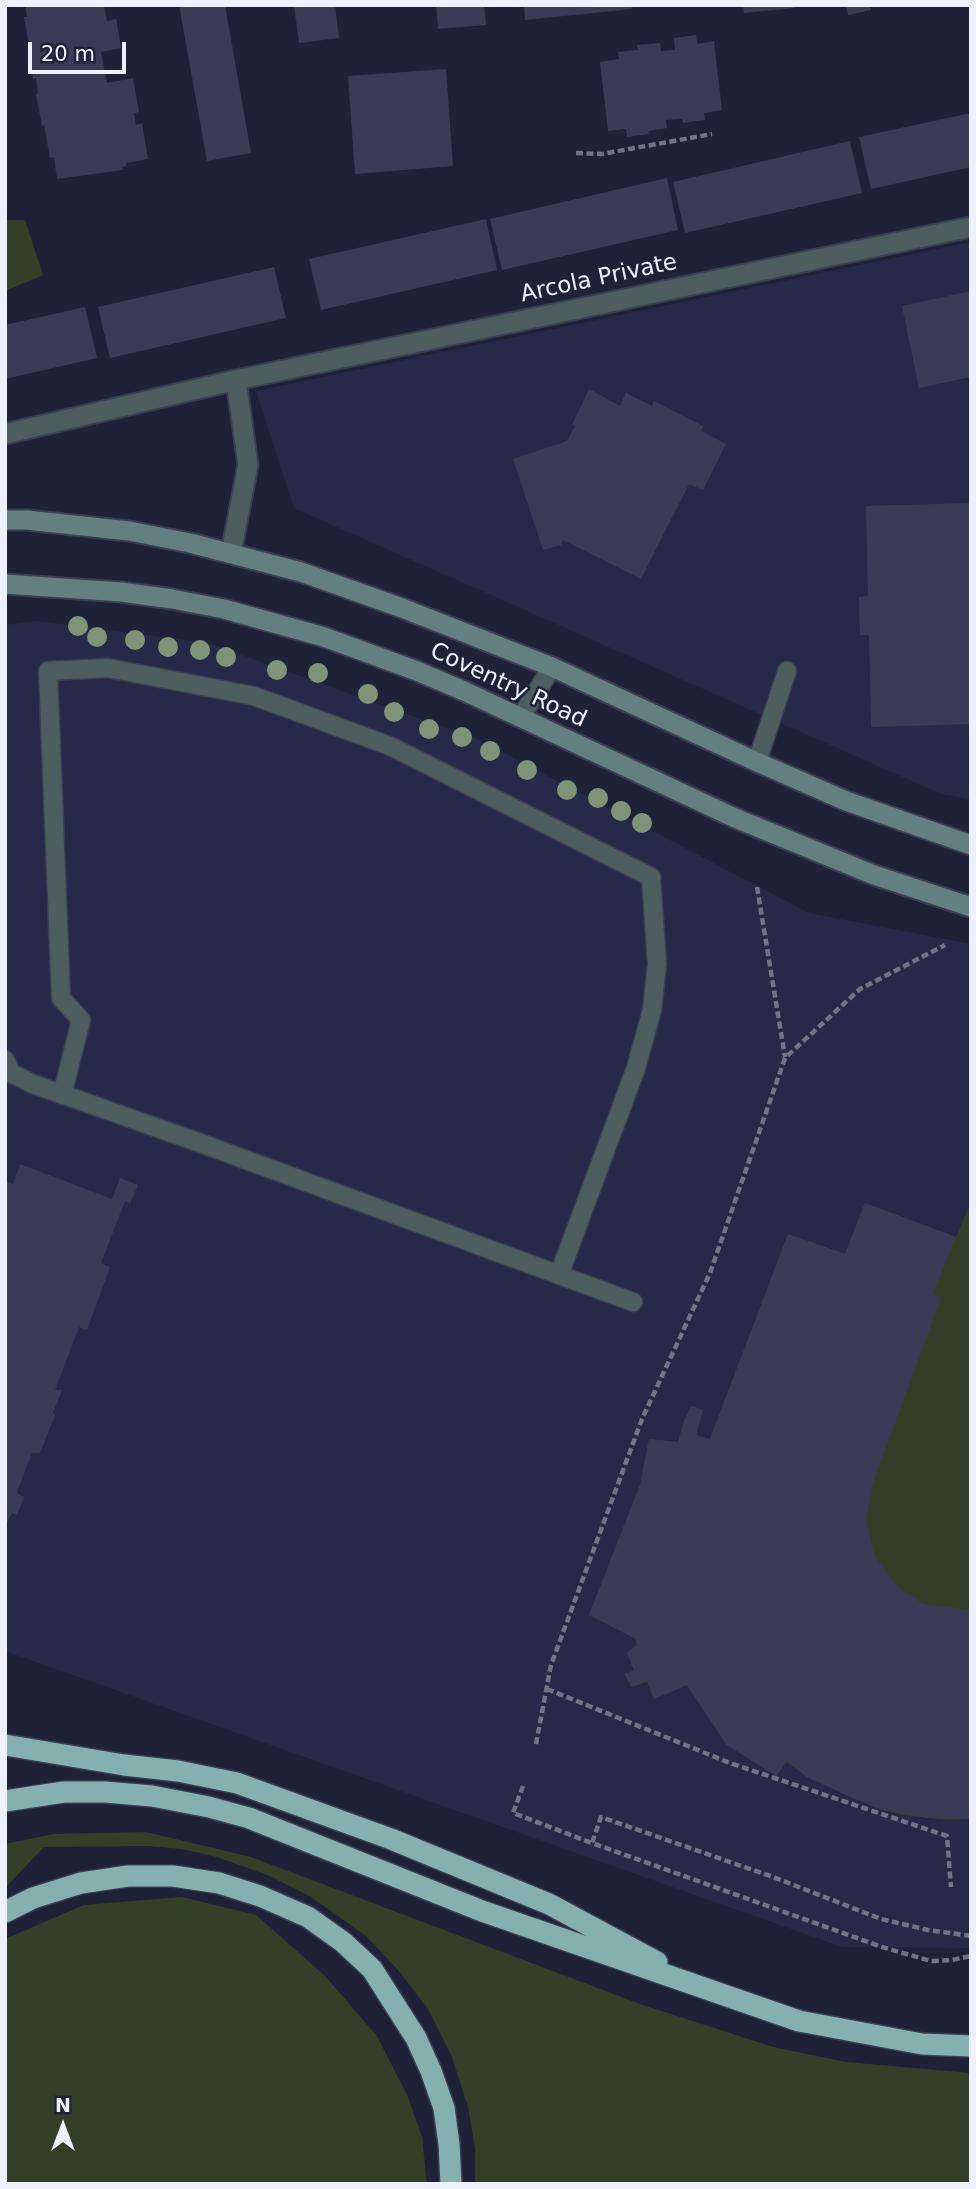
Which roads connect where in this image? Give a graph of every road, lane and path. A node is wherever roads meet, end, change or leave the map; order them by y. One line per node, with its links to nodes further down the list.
1 (712, 134): 2 (path)
2 (576, 153)
3 (971, 227): 4 (street, Arcola Private)
4 (236, 380): 5 (street, Arcola Private); 7 (street)
5 (5, 433)
6 (5, 520): 7 (main road, Coventry Road)
7 (231, 554): 9 (main road, Coventry Road)
8 (5, 584): 11 (main road, Coventry Road)
9 (552, 667): 11 (lane); 12 (main road, Coventry Road)
10 (787, 671): 12 (lane)
11 (521, 717): 15 (main road, Coventry Road)
12 (757, 762): 13 (main road, Coventry Road)
13 (971, 845)
14 (757, 887): 17 (path)
15 (971, 907)
16 (945, 945): 17 (path)
17 (785, 1058): 22 (path)
18 (5, 1060): 19 (lane)
19 (62, 1095): 20 (lane); 20 (lane)
20 (559, 1275): 21 (lane)
21 (632, 1301)
22 (547, 1689): 23 (path); 28 (path)
23 (536, 1744)
24 (5, 1745): 32 (highway)
25 (523, 1786): 27 (path)
26 (5, 1801): 32 (highway)
27 (592, 1843): 30 (path); 31 (path)
28 (951, 1887)
29 (5, 1912): 34 (highway)
30 (971, 1936)
31 (971, 1956)
32 (718, 1994): 33 (highway)
33 (971, 2046)
34 (451, 2184)

